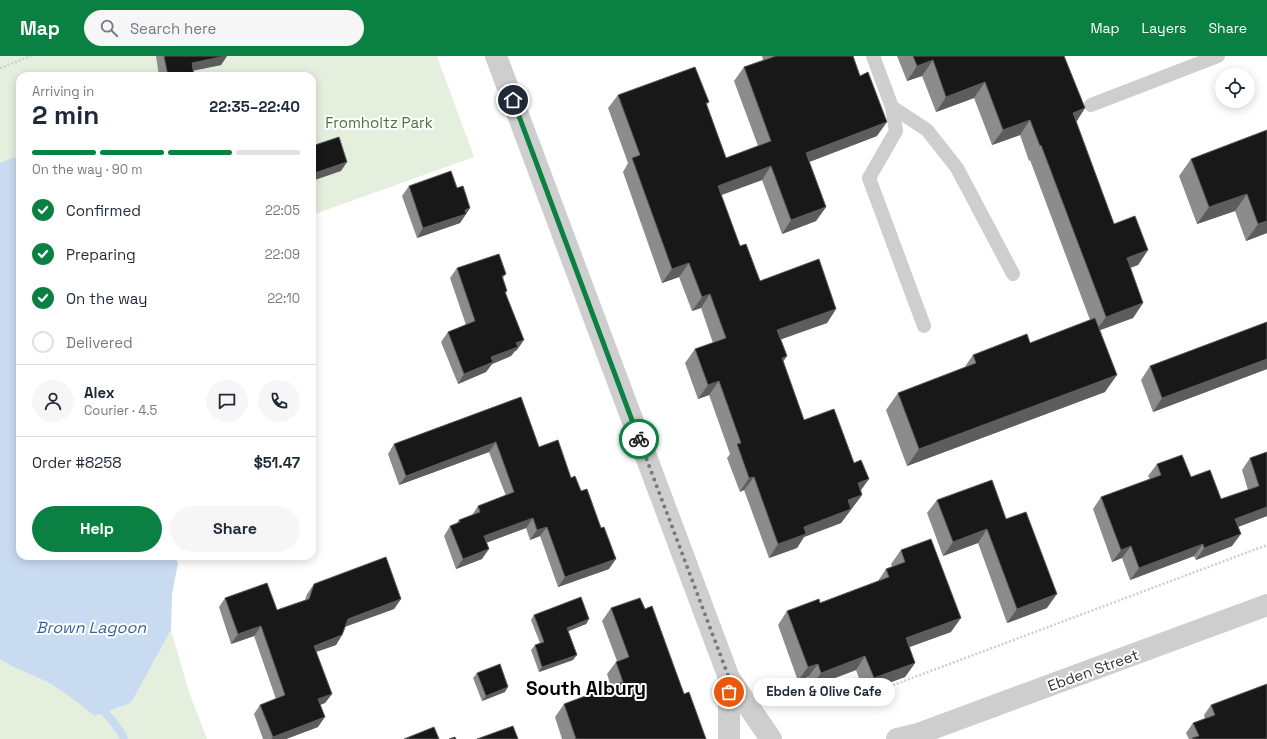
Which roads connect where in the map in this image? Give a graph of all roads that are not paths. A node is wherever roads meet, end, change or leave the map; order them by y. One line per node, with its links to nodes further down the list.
1 (496, 56): 9 (street)
2 (873, 56): 5 (lane)
3 (1218, 56): 4 (lane)
4 (1091, 105)
5 (892, 107): 6 (lane); 7 (lane)
6 (1013, 274)
7 (924, 326)
8 (1267, 605): 10 (street, Ebden Street)
9 (729, 678): 11 (street); 12 (street)
10 (914, 737): 13 (street, Ebden Street)
11 (729, 739)
12 (771, 739)
13 (897, 739)

